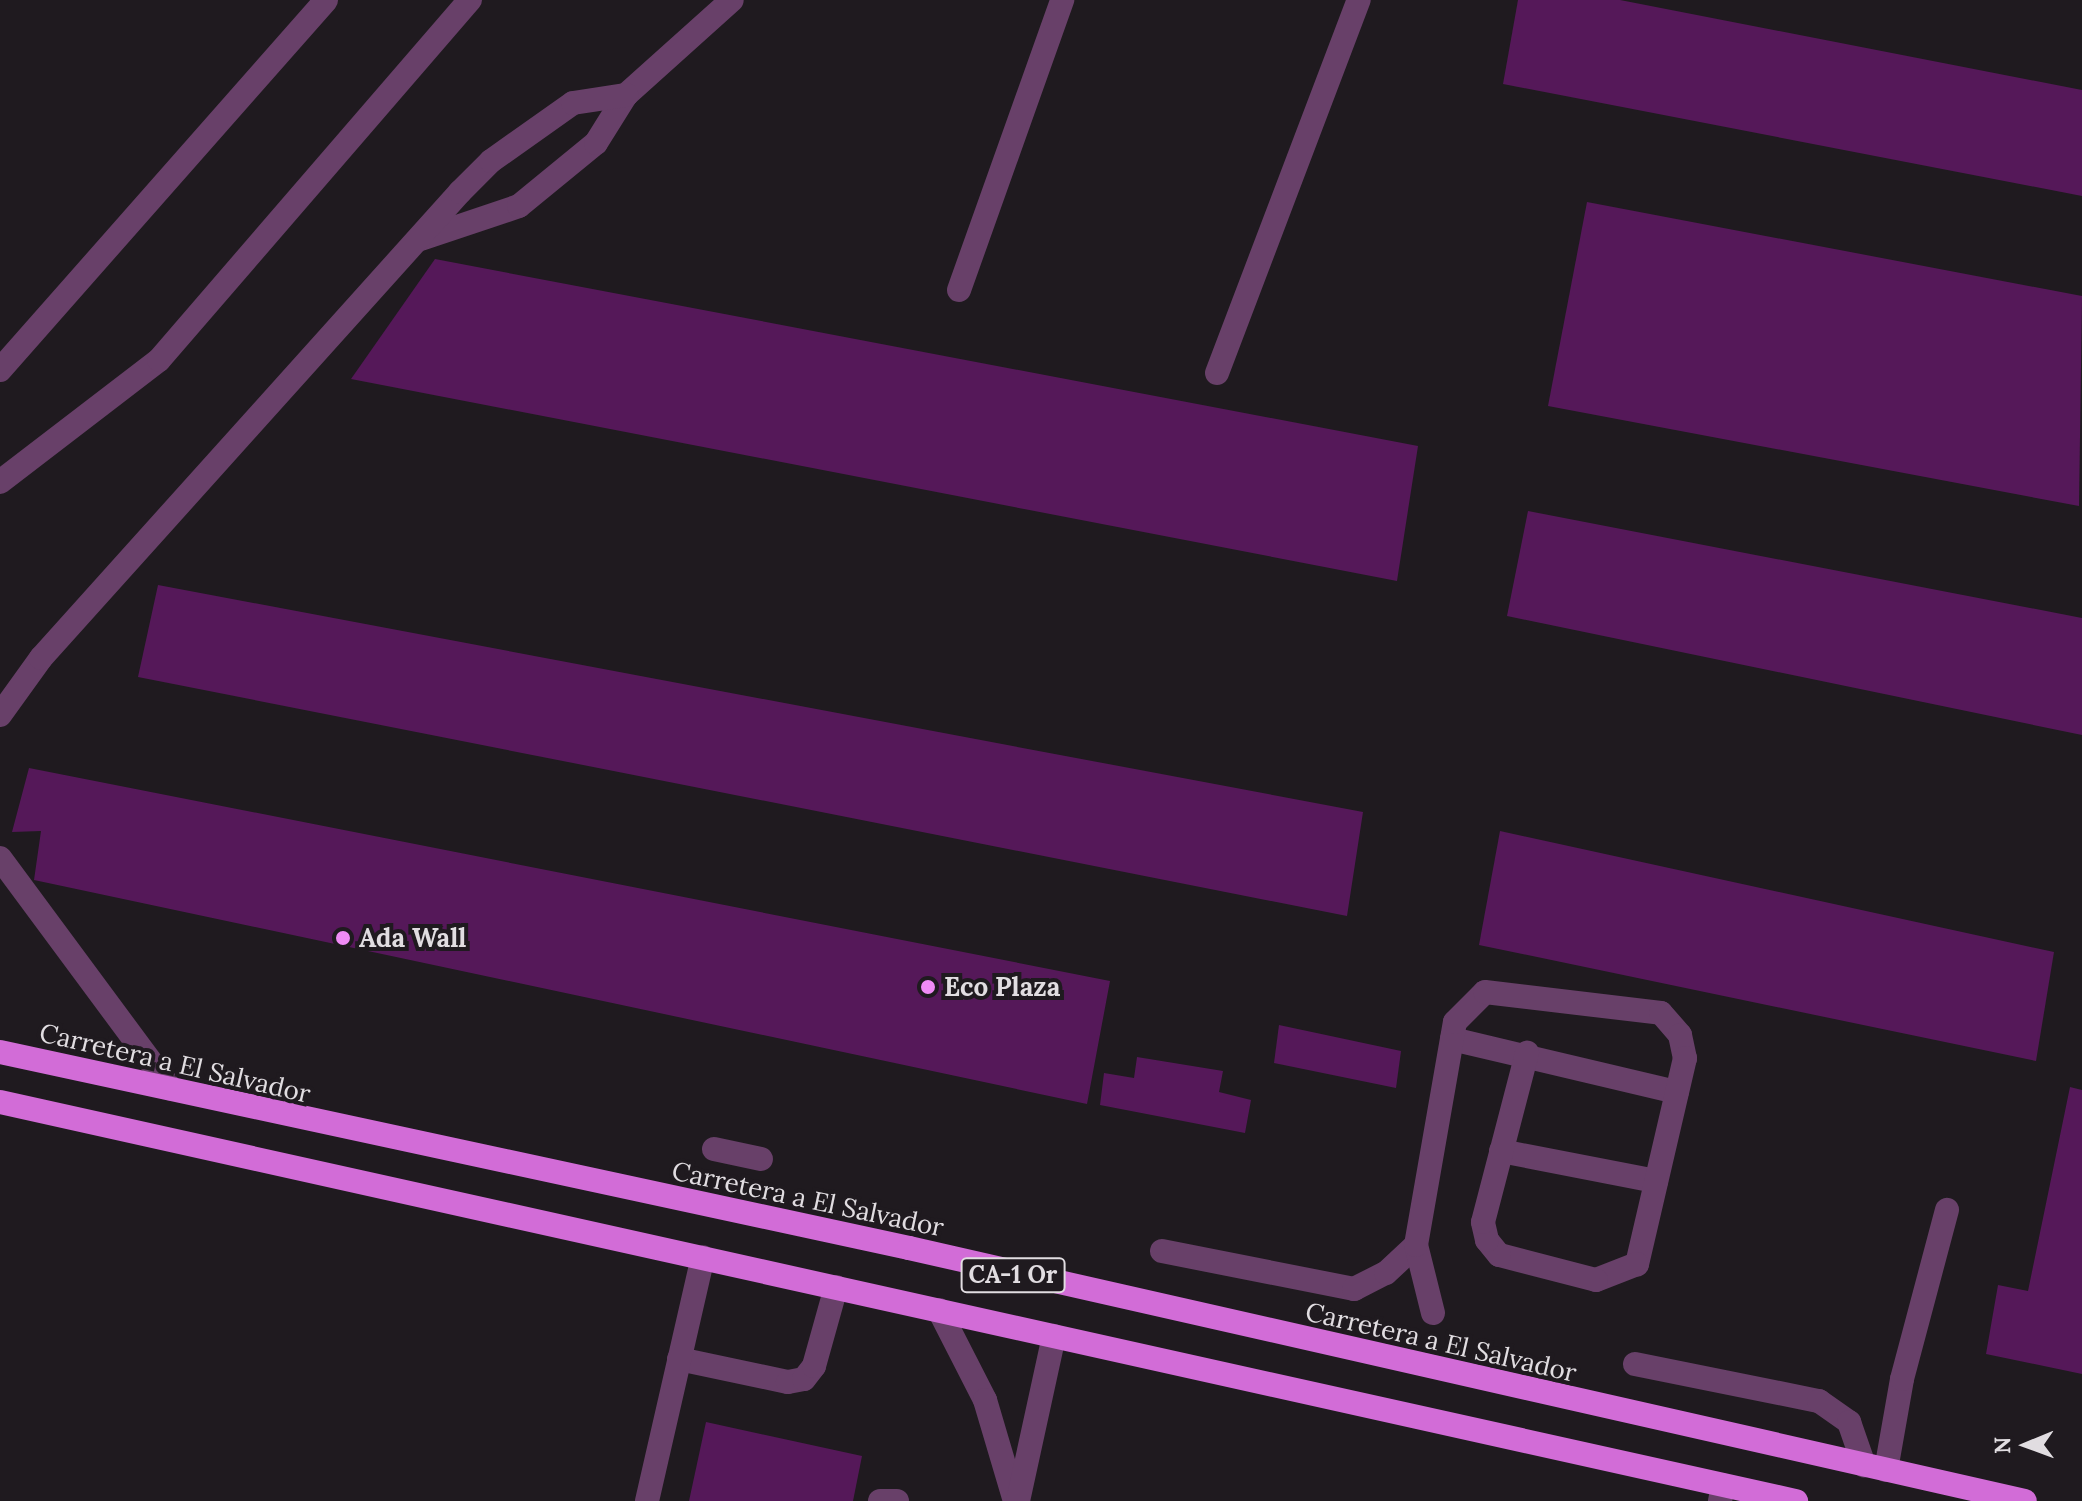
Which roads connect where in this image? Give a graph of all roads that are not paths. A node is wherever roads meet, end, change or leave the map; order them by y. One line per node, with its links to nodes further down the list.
1 (326, 0): 9 (street)
2 (470, 0): 11 (street)
3 (732, 0): 6 (street)
4 (1062, 0): 8 (street)
5 (1359, 0): 10 (street)
6 (626, 95): 7 (street); 7 (street)
7 (419, 240): 12 (street)
8 (959, 290)
9 (0, 370)
10 (1217, 373)
11 (0, 482)
12 (0, 715)
13 (0, 858): 17 (street)
14 (1452, 1039): 16 (street); 18 (street); 25 (street)
15 (0, 1052): 17 (highway, Carretera a El Salvador / CA-1 Or)
16 (1527, 1053): 18 (street); 21 (street)
17 (171, 1089): 34 (highway, Carretera a El Salvador / CA-1 Or)
18 (1677, 1092): 23 (street)
19 (0, 1102): 27 (highway, CA-1 Or)
20 (714, 1149): 22 (street)
21 (1501, 1151): 23 (street); 23 (street)
22 (761, 1159)
23 (1656, 1181)
24 (1947, 1210): 34 (street)
25 (1416, 1245): 26 (street); 30 (street)
26 (1162, 1251)
27 (703, 1257): 28 (highway, CA-1 Or); 32 (street)
28 (836, 1287): 29 (highway, CA-1 Or); 32 (street)
29 (939, 1310): 31 (highway, CA-1 Or); 39 (street)
30 (1433, 1313)
31 (1054, 1336): 35 (highway, CA-1 Or); 39 (street)
32 (679, 1359): 36 (street)
33 (1635, 1364): 34 (street)
34 (1875, 1468): 41 (highway, Carretera a El Salvador / CA-1 Or)
35 (1721, 1493): 40 (highway, CA-1 Or)
36 (647, 1501)
37 (880, 1501): 38 (street)
38 (897, 1501)
39 (1016, 1501)
40 (1796, 1501)
41 (2025, 1501)

